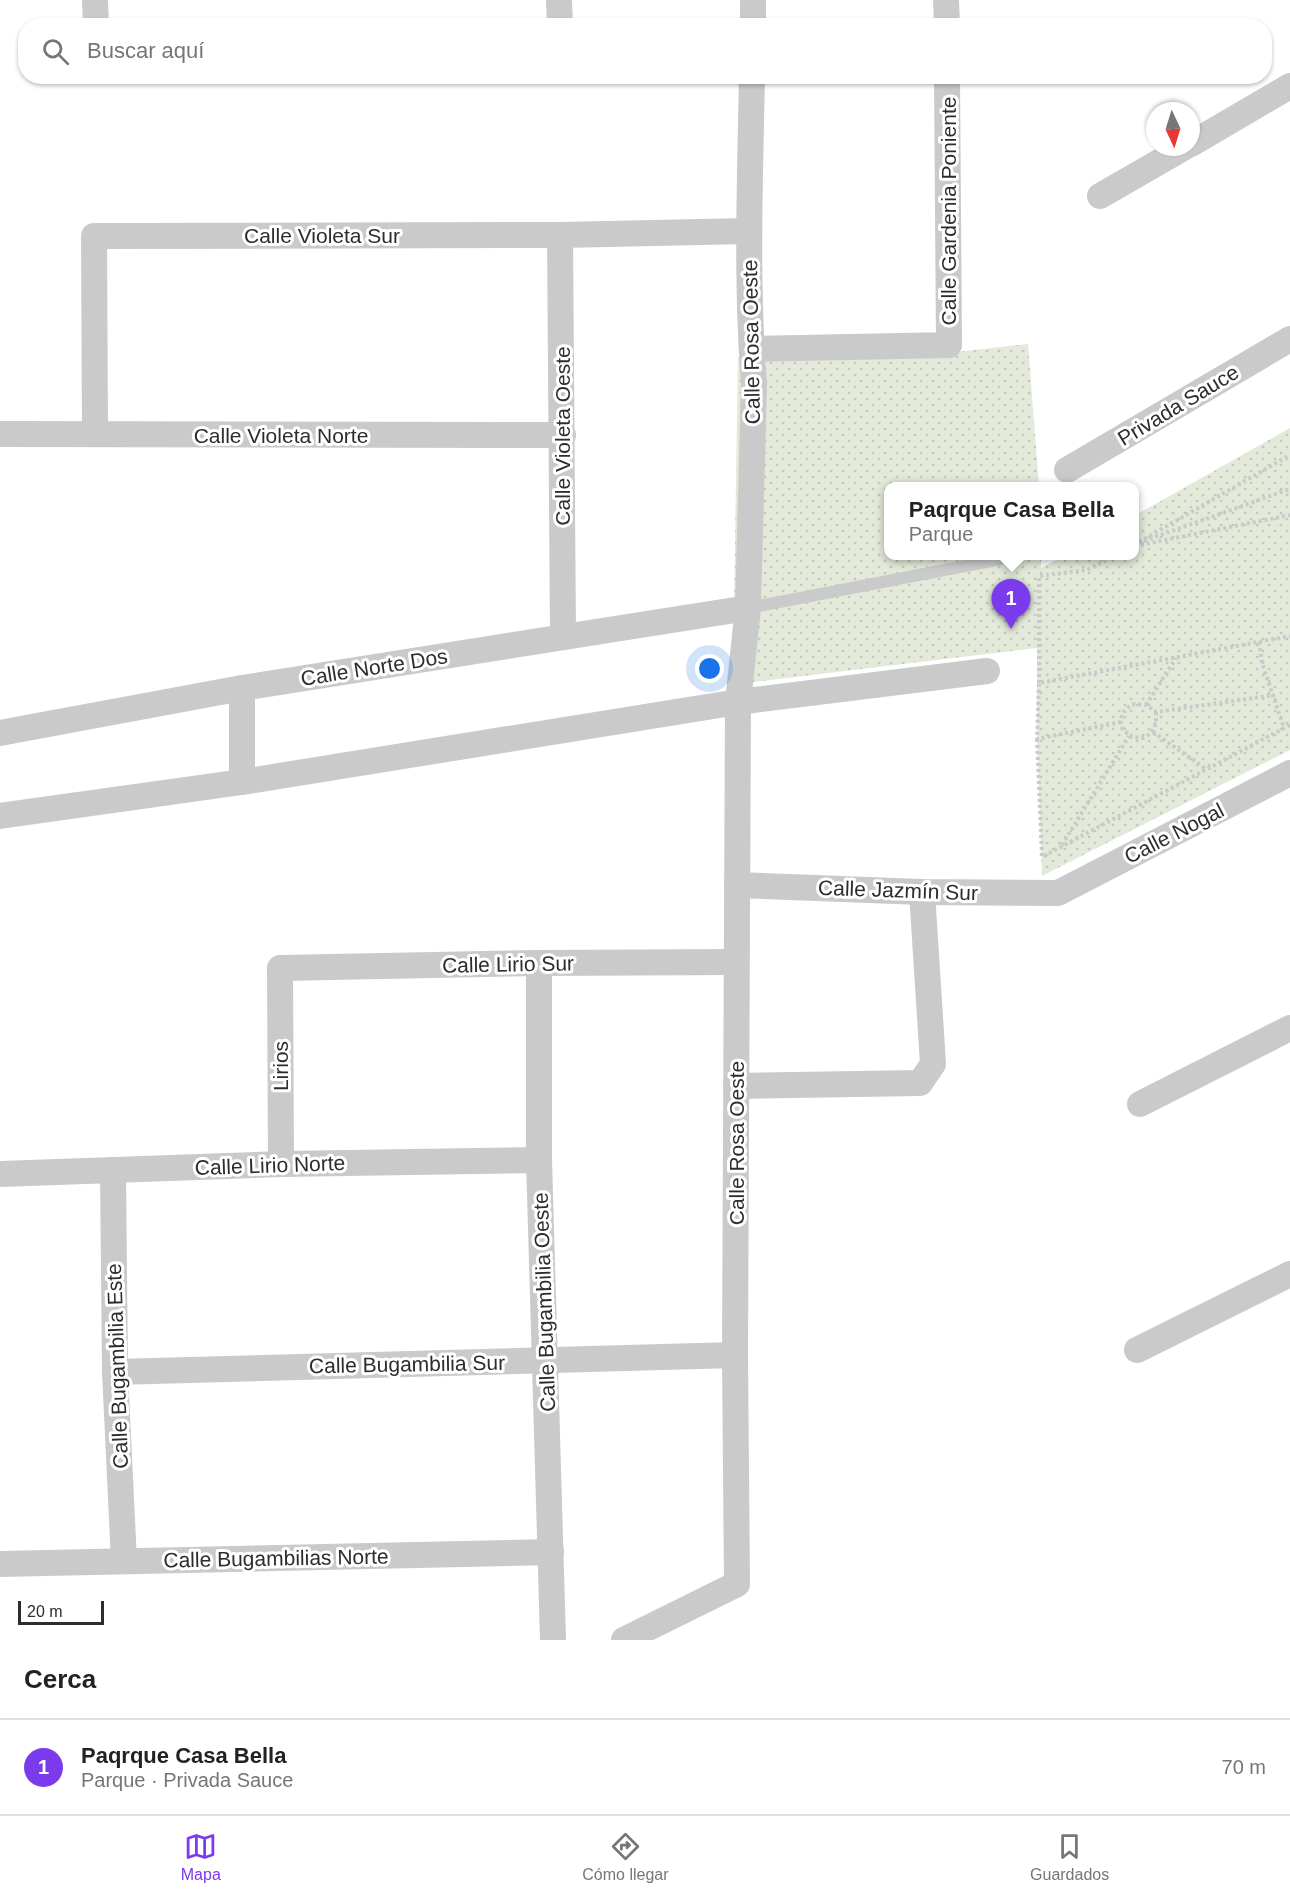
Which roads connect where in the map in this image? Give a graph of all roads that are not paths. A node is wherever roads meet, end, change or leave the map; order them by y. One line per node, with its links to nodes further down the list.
1 (96, 0): 5 (street)
2 (559, 0): 6 (street)
3 (753, 0): 7 (street)
4 (946, 0): 8 (street)
5 (96, 18)
6 (560, 18)
7 (753, 18)
8 (946, 18)
9 (752, 84): 15 (street, Calle Rosa Oeste)
10 (947, 84): 18 (street, Calle Gardenia Poniente)
11 (1290, 86): 12 (street)
12 (1200, 139)
13 (1169, 156): 14 (street)
14 (1100, 196)
15 (749, 231): 16 (street, Calle Violeta Sur); 18 (street, Calle Rosa Oeste)
16 (560, 235): 20 (street, Calle Violeta Sur); 21 (street, Calle Violeta Oeste)
17 (1290, 339): 22 (street, Privada Sauce)
18 (752, 349): 24 (street, Calle Rosa Oeste)
19 (0, 434): 20 (street, Calle Violeta Norte)
20 (95, 434): 21 (street, Calle Violeta Norte)
21 (563, 435): 25 (street, Calle Violeta Oeste)
22 (1067, 470)
23 (996, 560): 24 (lane)
24 (748, 608): 25 (street, Calle Norte Dos); 28 (street, Calle Rosa Oeste)
25 (563, 637): 27 (street, Calle Norte Dos)
26 (987, 671): 28 (street)
27 (242, 688): 29 (street, Calle Norte Dos); 31 (street)
28 (738, 702): 31 (street); 33 (street, Calle Rosa Oeste)
29 (0, 733)
30 (1290, 773): 35 (street, Calle Nogal)
31 (242, 782): 32 (street)
32 (0, 816)
33 (737, 885): 34 (street, Calle Jazmín Sur); 36 (street, Calle Rosa Oeste)
34 (922, 892): 35 (street, Calle Jazmín Sur); 40 (street)
35 (1058, 893)
36 (736, 962): 37 (street, Calle Lirio Sur); 40 (street, Calle Rosa Oeste)
37 (539, 963): 38 (street, Calle Lirio Sur); 42 (street, Calle Bugambilia Oeste)
38 (280, 968): 43 (street, Lirios)
39 (1290, 1028): 41 (street)
40 (736, 1086): 48 (street, Calle Rosa Oeste)
41 (1140, 1104)
42 (539, 1160): 43 (street, Calle Lirio Norte); 49 (street, Calle Bugambilia Oeste)
43 (281, 1164): 44 (street, Calle Lirio Norte)
44 (112, 1170): 45 (street, Calle Lirio Norte); 50 (street, Calle Bugambilia Este)
45 (0, 1174)
46 (1290, 1274): 47 (street)
47 (1137, 1350)
48 (735, 1354): 49 (street, Calle Bugambilia Sur); 55 (street, Calle Rosa Oeste)
49 (546, 1361): 50 (street, Calle Bugambilia Sur); 51 (street, Calle Bugambilia Oeste)
50 (115, 1372): 52 (street, Calle Bugambilia Este)
51 (551, 1552): 52 (street, Calle Bugambilias Norte); 54 (street, Calle Bugambilia Oeste)
52 (124, 1561): 53 (street, Calle Bugambilias Norte)
53 (0, 1564)
54 (554, 1640)
55 (624, 1640)

